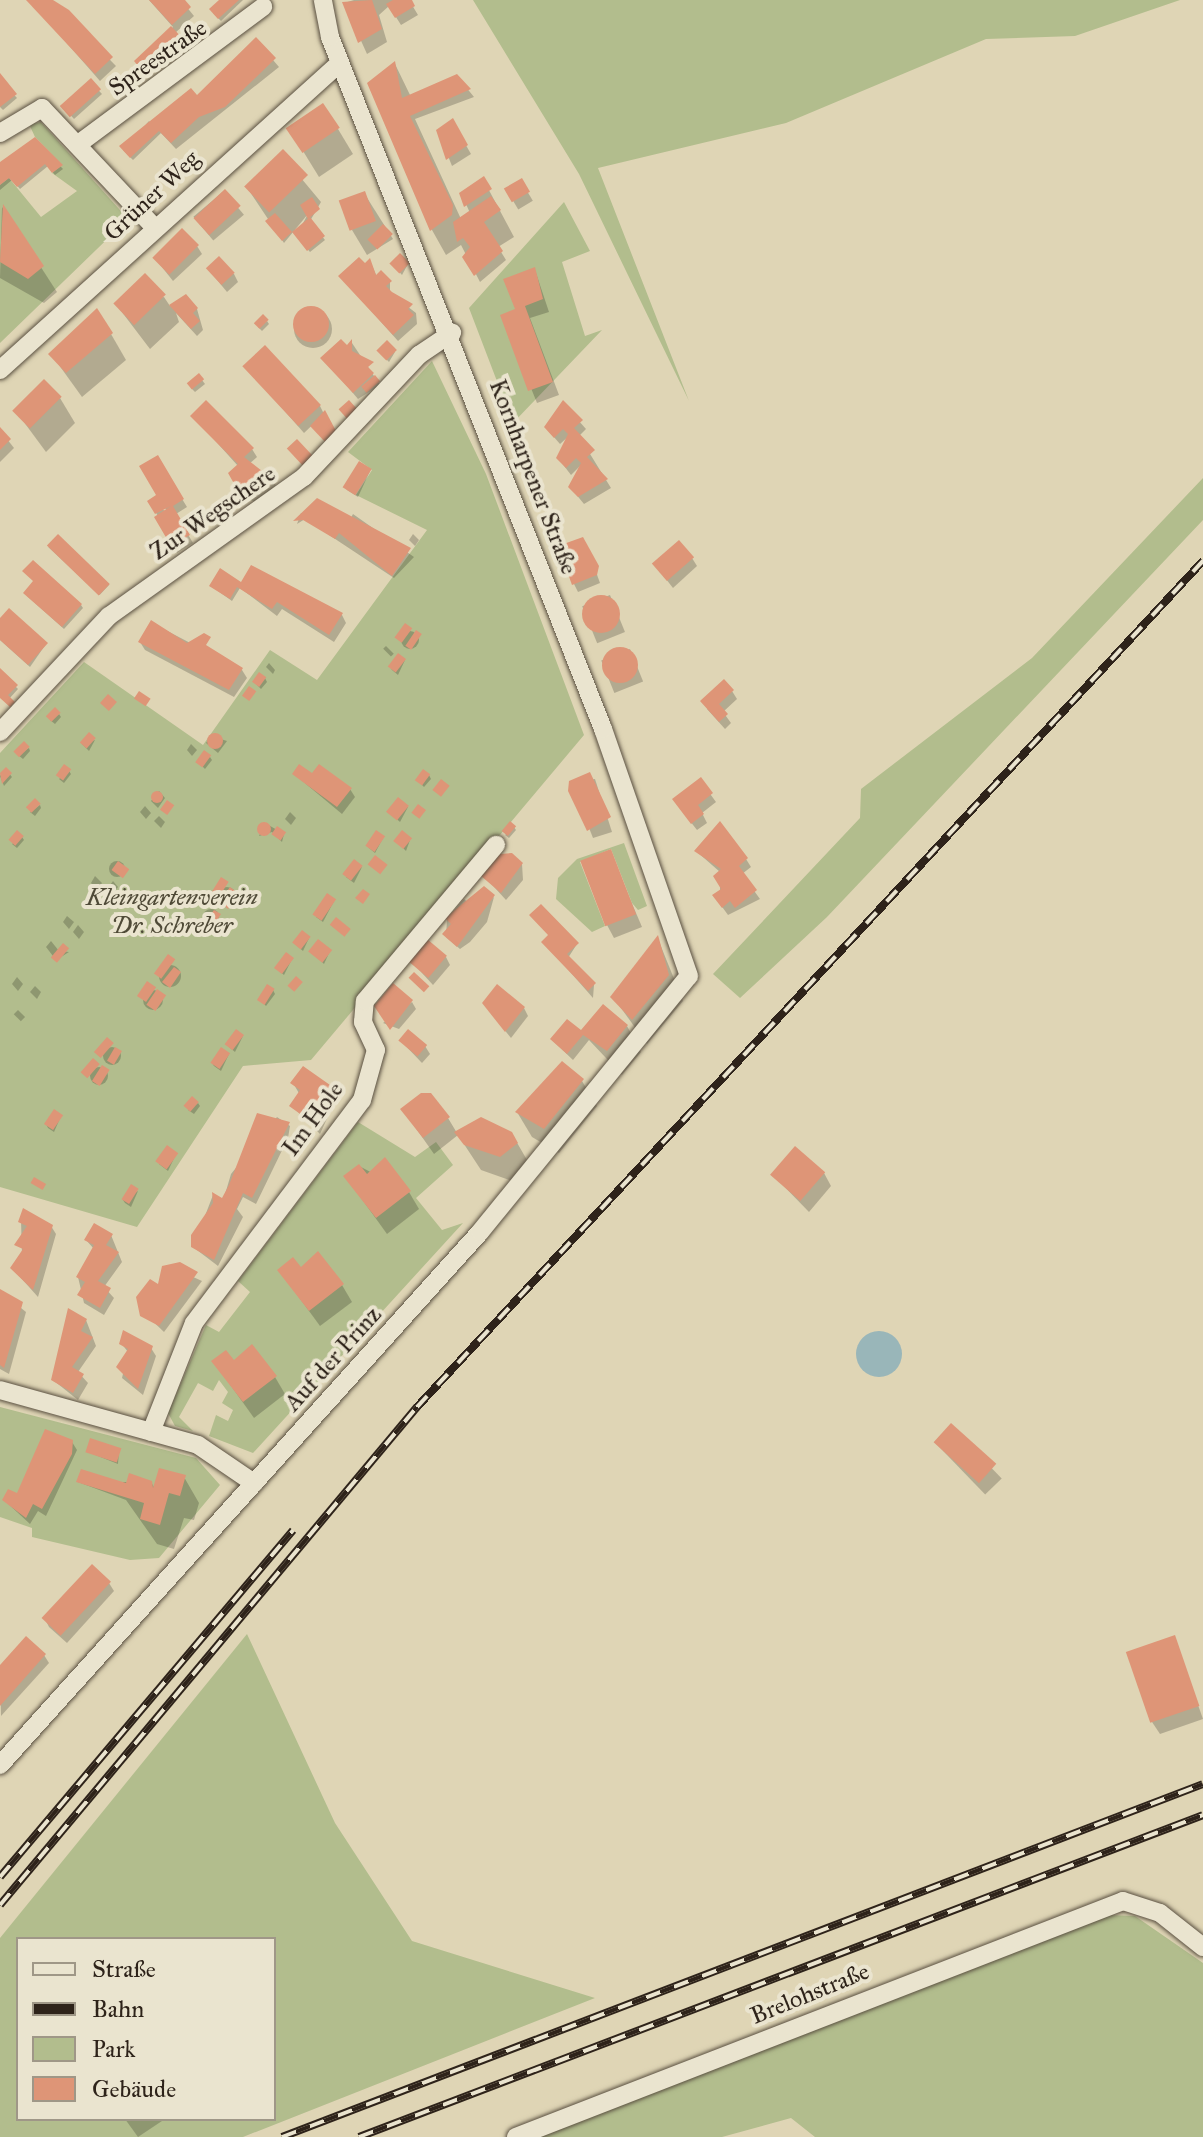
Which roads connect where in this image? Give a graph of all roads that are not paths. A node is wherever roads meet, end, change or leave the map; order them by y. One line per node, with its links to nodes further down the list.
1 (323, 0): 3 (street, Kornharpener Straße)
2 (263, 7): 5 (street, Spreestraße)
3 (340, 63): 6 (street, Grüner Weg); 7 (street, Kornharpener Straße)
4 (0, 133): 5 (street)
5 (77, 145): 6 (street)
6 (154, 227): 8 (street, Grüner Weg)
7 (452, 333): 9 (street, Zur Wegschere); 11 (street, Kornharpener Straße)
8 (0, 370)
9 (0, 732)
10 (496, 845): 13 (street, Im Hole)
11 (689, 976): 14 (street, Auf der Prinz)
12 (0, 1390): 13 (street)
13 (151, 1432): 14 (street)
14 (254, 1483): 15 (street, Auf der Prinz)
15 (0, 1765)
16 (1203, 1947): 17 (street, Brelohstraße)
17 (516, 2137)

